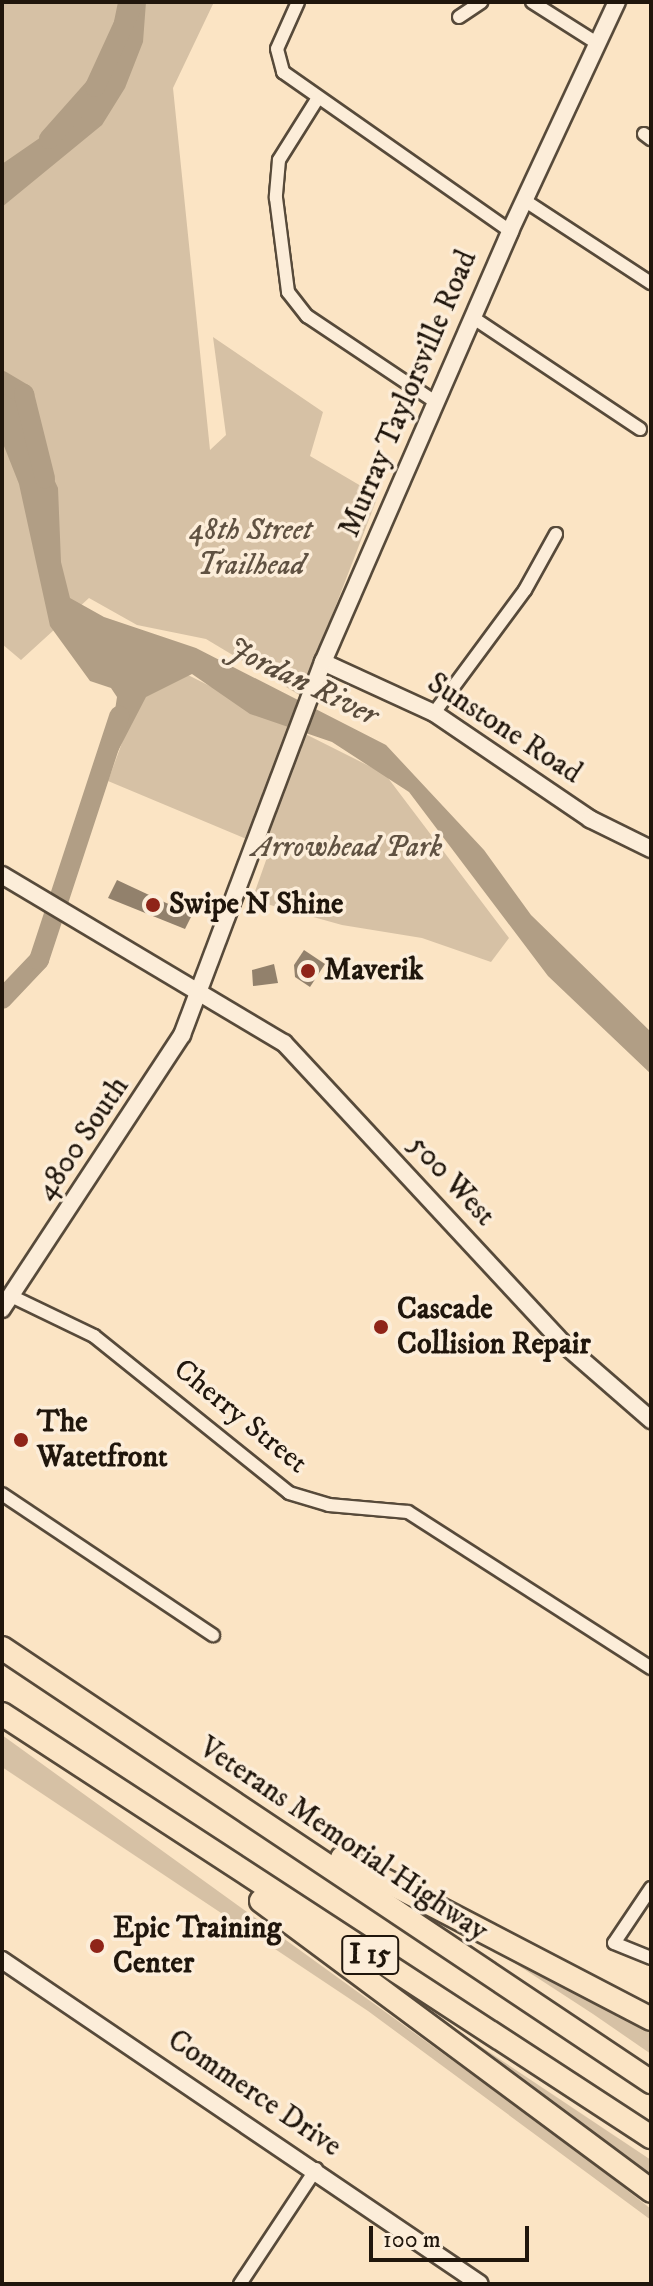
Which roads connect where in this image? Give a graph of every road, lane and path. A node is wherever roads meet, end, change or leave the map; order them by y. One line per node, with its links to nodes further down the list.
1 (298, 2): 7 (street)
2 (481, 2): 5 (street)
3 (532, 2): 6 (street)
4 (617, 2): 6 (street, Murray Taylorsville Road)
5 (459, 17)
6 (595, 42): 8 (street, Murray Taylorsville Road)
7 (316, 101): 9 (street); 12 (street)
8 (524, 200): 9 (street, Murray Taylorsville Road); 10 (street)
9 (510, 231): 11 (street, Murray Taylorsville Road)
10 (651, 283)
11 (472, 317): 12 (street, Murray Taylorsville Road); 13 (street)
12 (434, 401): 15 (street, Murray Taylorsville Road)
13 (640, 429)
14 (556, 534): 16 (street)
15 (323, 662): 16 (street, Sunstone Road); 19 (street, Murray Taylorsville Road)
16 (434, 713): 17 (street, Sunstone Road)
17 (651, 849)
18 (2, 875): 19 (street, 500 West)
19 (200, 994): 20 (street, 4800 South); 21 (street, 500 West)
20 (6, 1303): 25 (street, Cherry Street)
21 (651, 1420)
22 (2, 1494): 23 (street)
23 (213, 1635)
24 (2, 1648): 28 (highway, Veterans Memorial Highway / I 15)
25 (651, 1668)
26 (2, 1714): 27 (highway, I 15)
27 (90, 1773): 34 (highway, I 15); 36 (highway)
28 (279, 1830): 32 (highway); 33 (highway, Veterans Memorial Highway / I 15)
29 (651, 1888): 30 (street)
30 (651, 1958)
31 (2, 1960): 35 (street, Commerce Drive)
32 (651, 2019)
33 (651, 2082)
34 (651, 2137)
35 (316, 2169): 37 (street, Commerce Drive); 38 (street)
36 (651, 2191)
37 (480, 2282)
38 (240, 2284)

